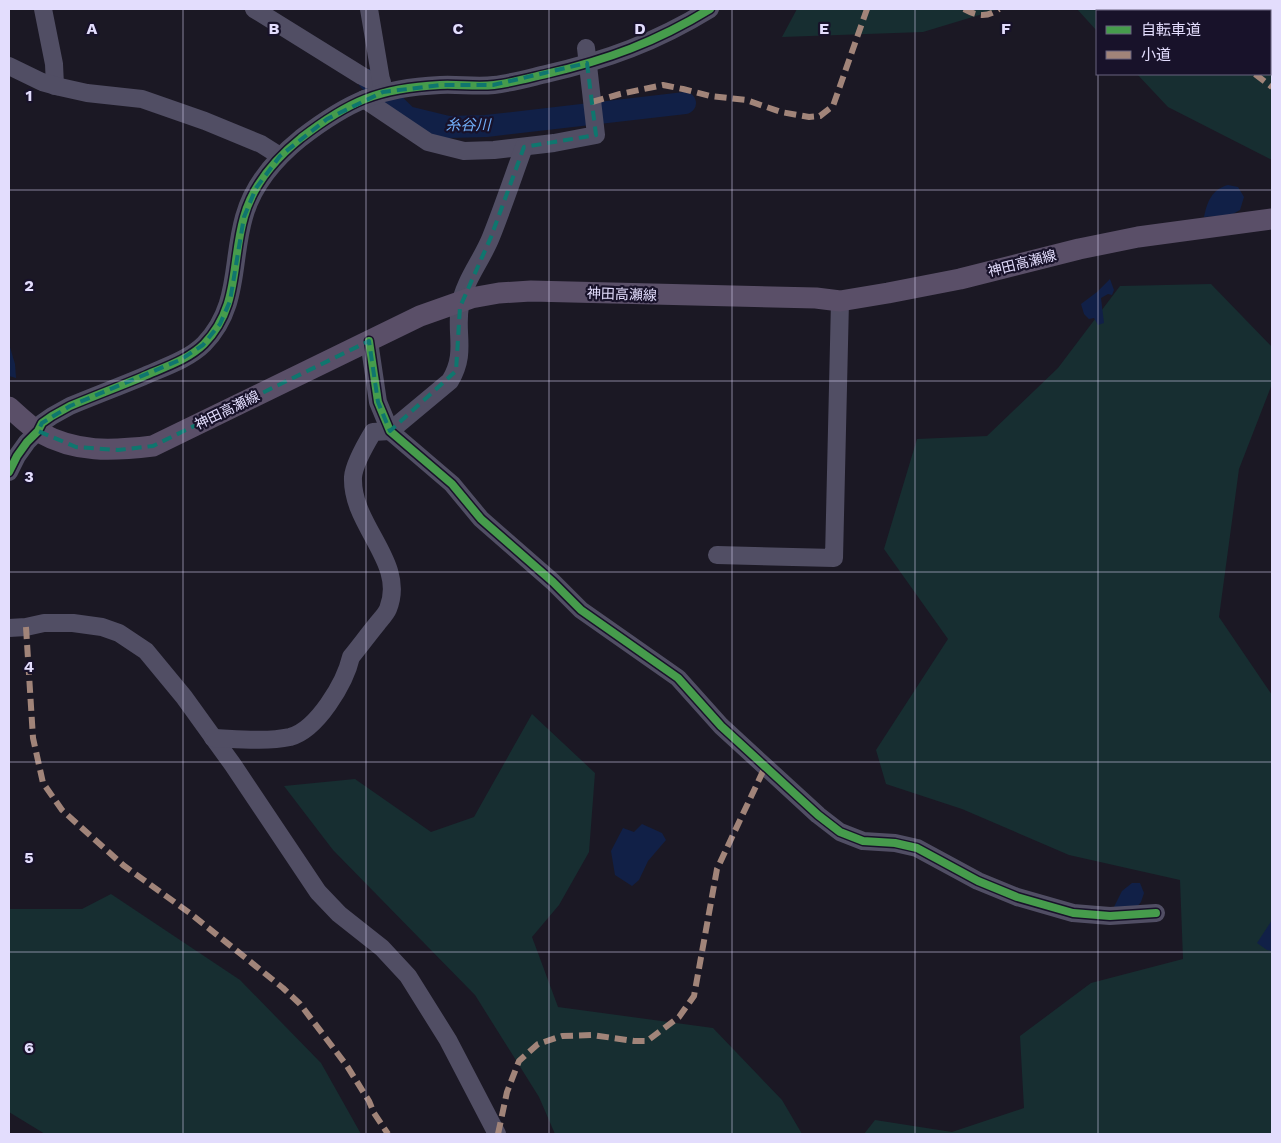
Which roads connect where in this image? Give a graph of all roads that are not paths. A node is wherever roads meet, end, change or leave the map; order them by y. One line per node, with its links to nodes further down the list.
1 (43, 9): 7 (street)
2 (254, 9): 8 (street)
3 (369, 9): 8 (street)
4 (710, 9): 5 (street)
5 (586, 56): 8 (street); 10 (street)
6 (9, 66): 7 (street)
7 (54, 86): 11 (street)
8 (382, 87): 9 (street)
9 (364, 99): 10 (street); 11 (street)
10 (524, 147): 13 (street)
11 (280, 156): 17 (street)
12 (1272, 219): 14 (main road, 神田高瀬線)
13 (462, 301): 14 (main road, 神田高瀬線); 15 (main road, 神田高瀬線); 18 (street)
14 (840, 301): 20 (street)
15 (369, 341): 17 (main road, 神田高瀬線); 18 (street)
16 (9, 407): 17 (main road, 神田高瀬線)
17 (38, 431): 19 (street)
18 (390, 432): 22 (street); 23 (street)
19 (9, 472)
20 (717, 555)
21 (9, 628): 22 (street)
22 (213, 738): 24 (street)
23 (1156, 913)
24 (497, 1134)

